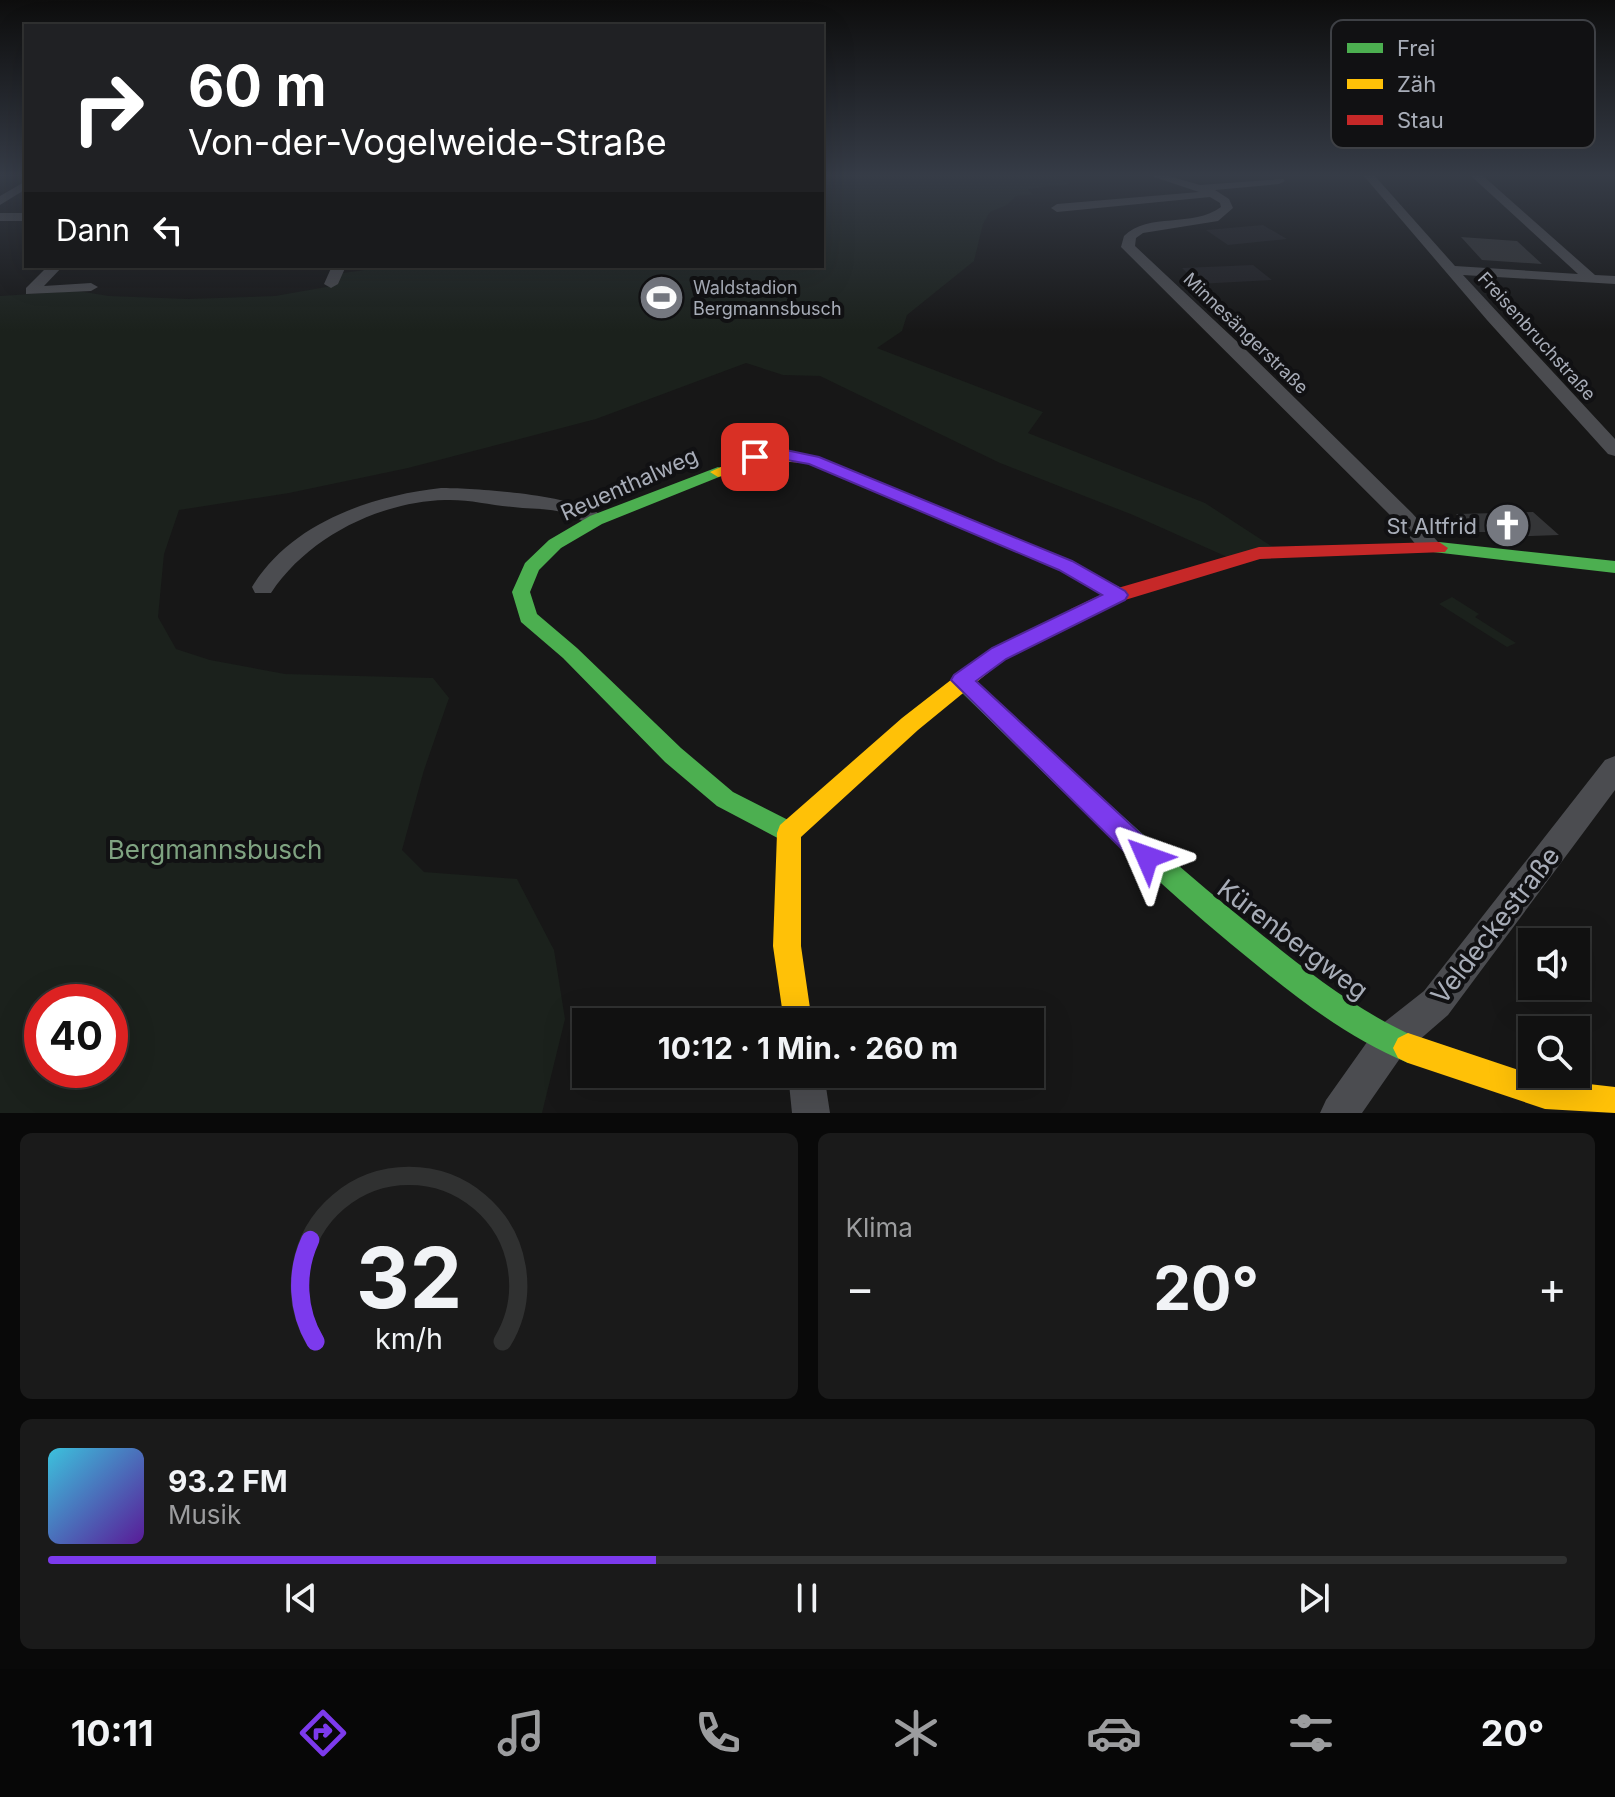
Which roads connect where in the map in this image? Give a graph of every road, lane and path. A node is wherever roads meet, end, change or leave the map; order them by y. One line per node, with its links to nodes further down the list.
1 (1157, 227): 13 (street, Minnesängerstraße)
2 (1413, 227): 6 (street, Freisenbruchstraße)
3 (1534, 227): 7 (street)
4 (54, 268): 10 (street)
5 (338, 268): 9 (street)
6 (1450, 270): 7 (street); 11 (street, Freisenbruchstraße)
7 (1592, 279): 8 (street)
8 (1615, 280)
9 (331, 284)
10 (91, 287)
11 (1615, 450)
12 (596, 520): 15 (street); 16 (street, Reuenthalweg); 19 (street, Reuenthalweg)
13 (1430, 547): 14 (street); 16 (street)
14 (1615, 567)
15 (263, 587)
16 (1118, 595): 17 (street)
17 (962, 680): 19 (street); 21 (street, Kürenbergweg)
18 (1615, 768): 21 (street, Veldeckestraße)
19 (789, 833): 20 (street)
20 (796, 1008)
21 (1390, 1041): 23 (street, Kürenbergweg); 25 (street, Veldeckestraße)
22 (808, 1088): 24 (street)
23 (1615, 1102)
24 (811, 1113)
25 (1339, 1113)

